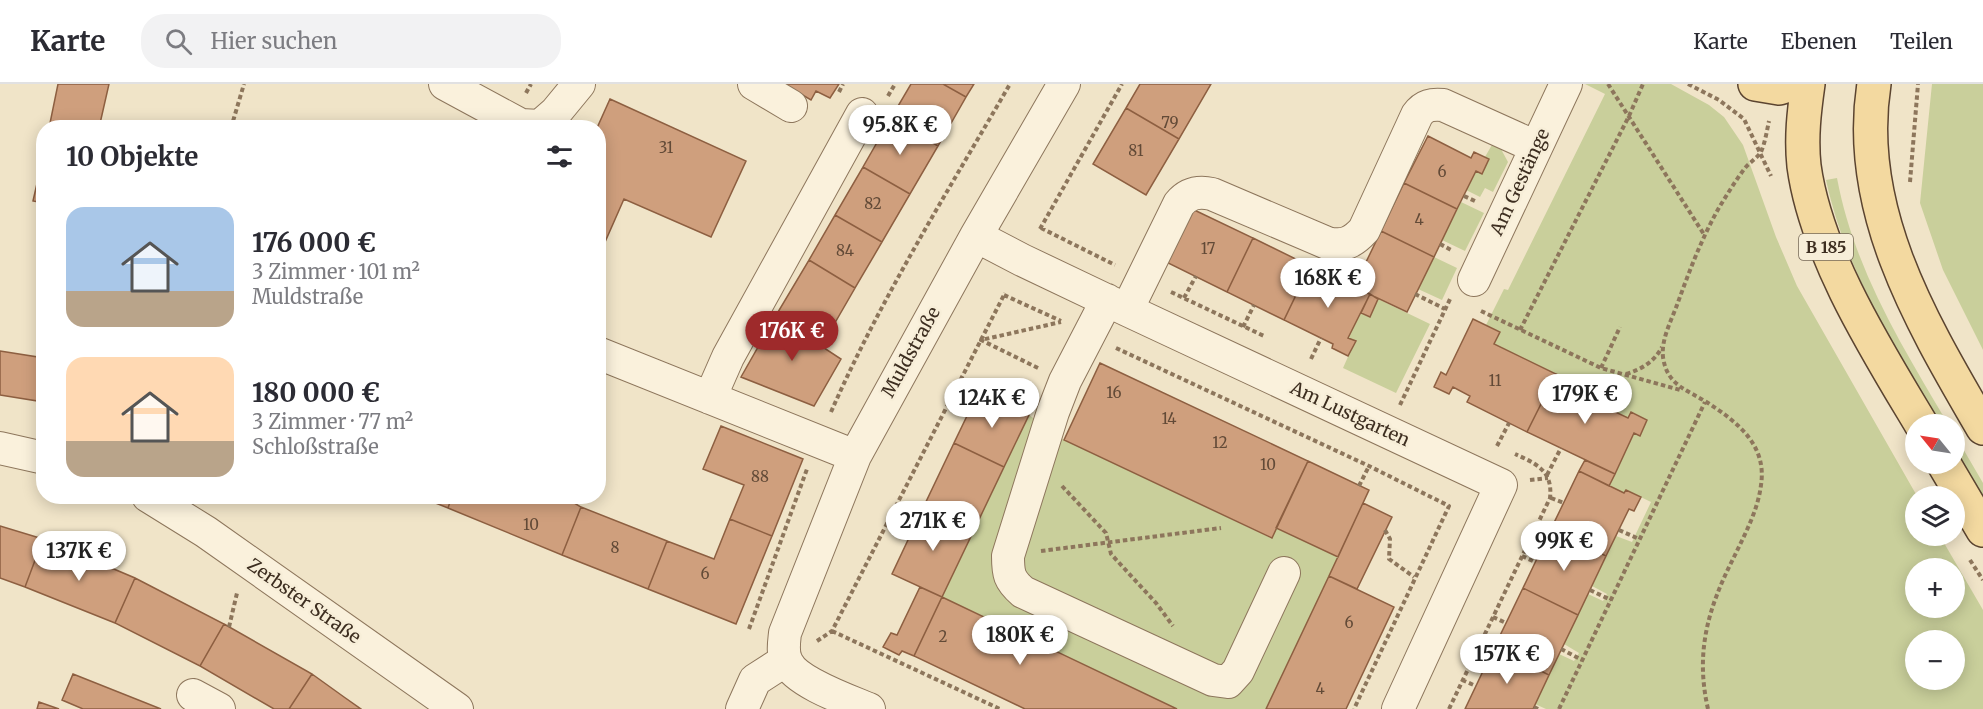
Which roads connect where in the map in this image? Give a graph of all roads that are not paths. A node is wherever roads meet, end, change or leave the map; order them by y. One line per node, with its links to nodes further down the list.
1 (445, 84): 12 (street)
2 (579, 84): 13 (street)
3 (754, 84): 10 (street)
4 (1064, 84): 15 (street, Muldstraße)
5 (1566, 84): 14 (street, Am Gestänge)
6 (1755, 84): 7 (main road)
7 (1792, 84)
8 (1808, 84): 20 (main road, B 185)
9 (1865, 85): 21 (main road)
10 (791, 106)
11 (861, 114): 19 (street)
12 (511, 120)
13 (547, 120)
14 (1536, 147): 16 (street, Am Gestänge); 17 (street)
15 (976, 236): 17 (street, Am Lustgarten); 24 (street, Muldstraße)
16 (1464, 296)
17 (1117, 305): 28 (street); 33 (street, Am Lustgarten)
18 (606, 356): 19 (street)
19 (710, 398): 24 (street)
20 (1915, 414)
21 (1983, 428)
22 (0, 448): 23 (street)
23 (36, 456)
24 (855, 456): 29 (street, Muldstraße)
25 (1950, 474): 27 (main road)
26 (160, 504): 30 (street, Zerbster Straße)
27 (1983, 530)
28 (1284, 573)
29 (786, 647): 31 (street); 32 (street)
30 (457, 709)
31 (742, 709)
32 (868, 709)
33 (1398, 709)

